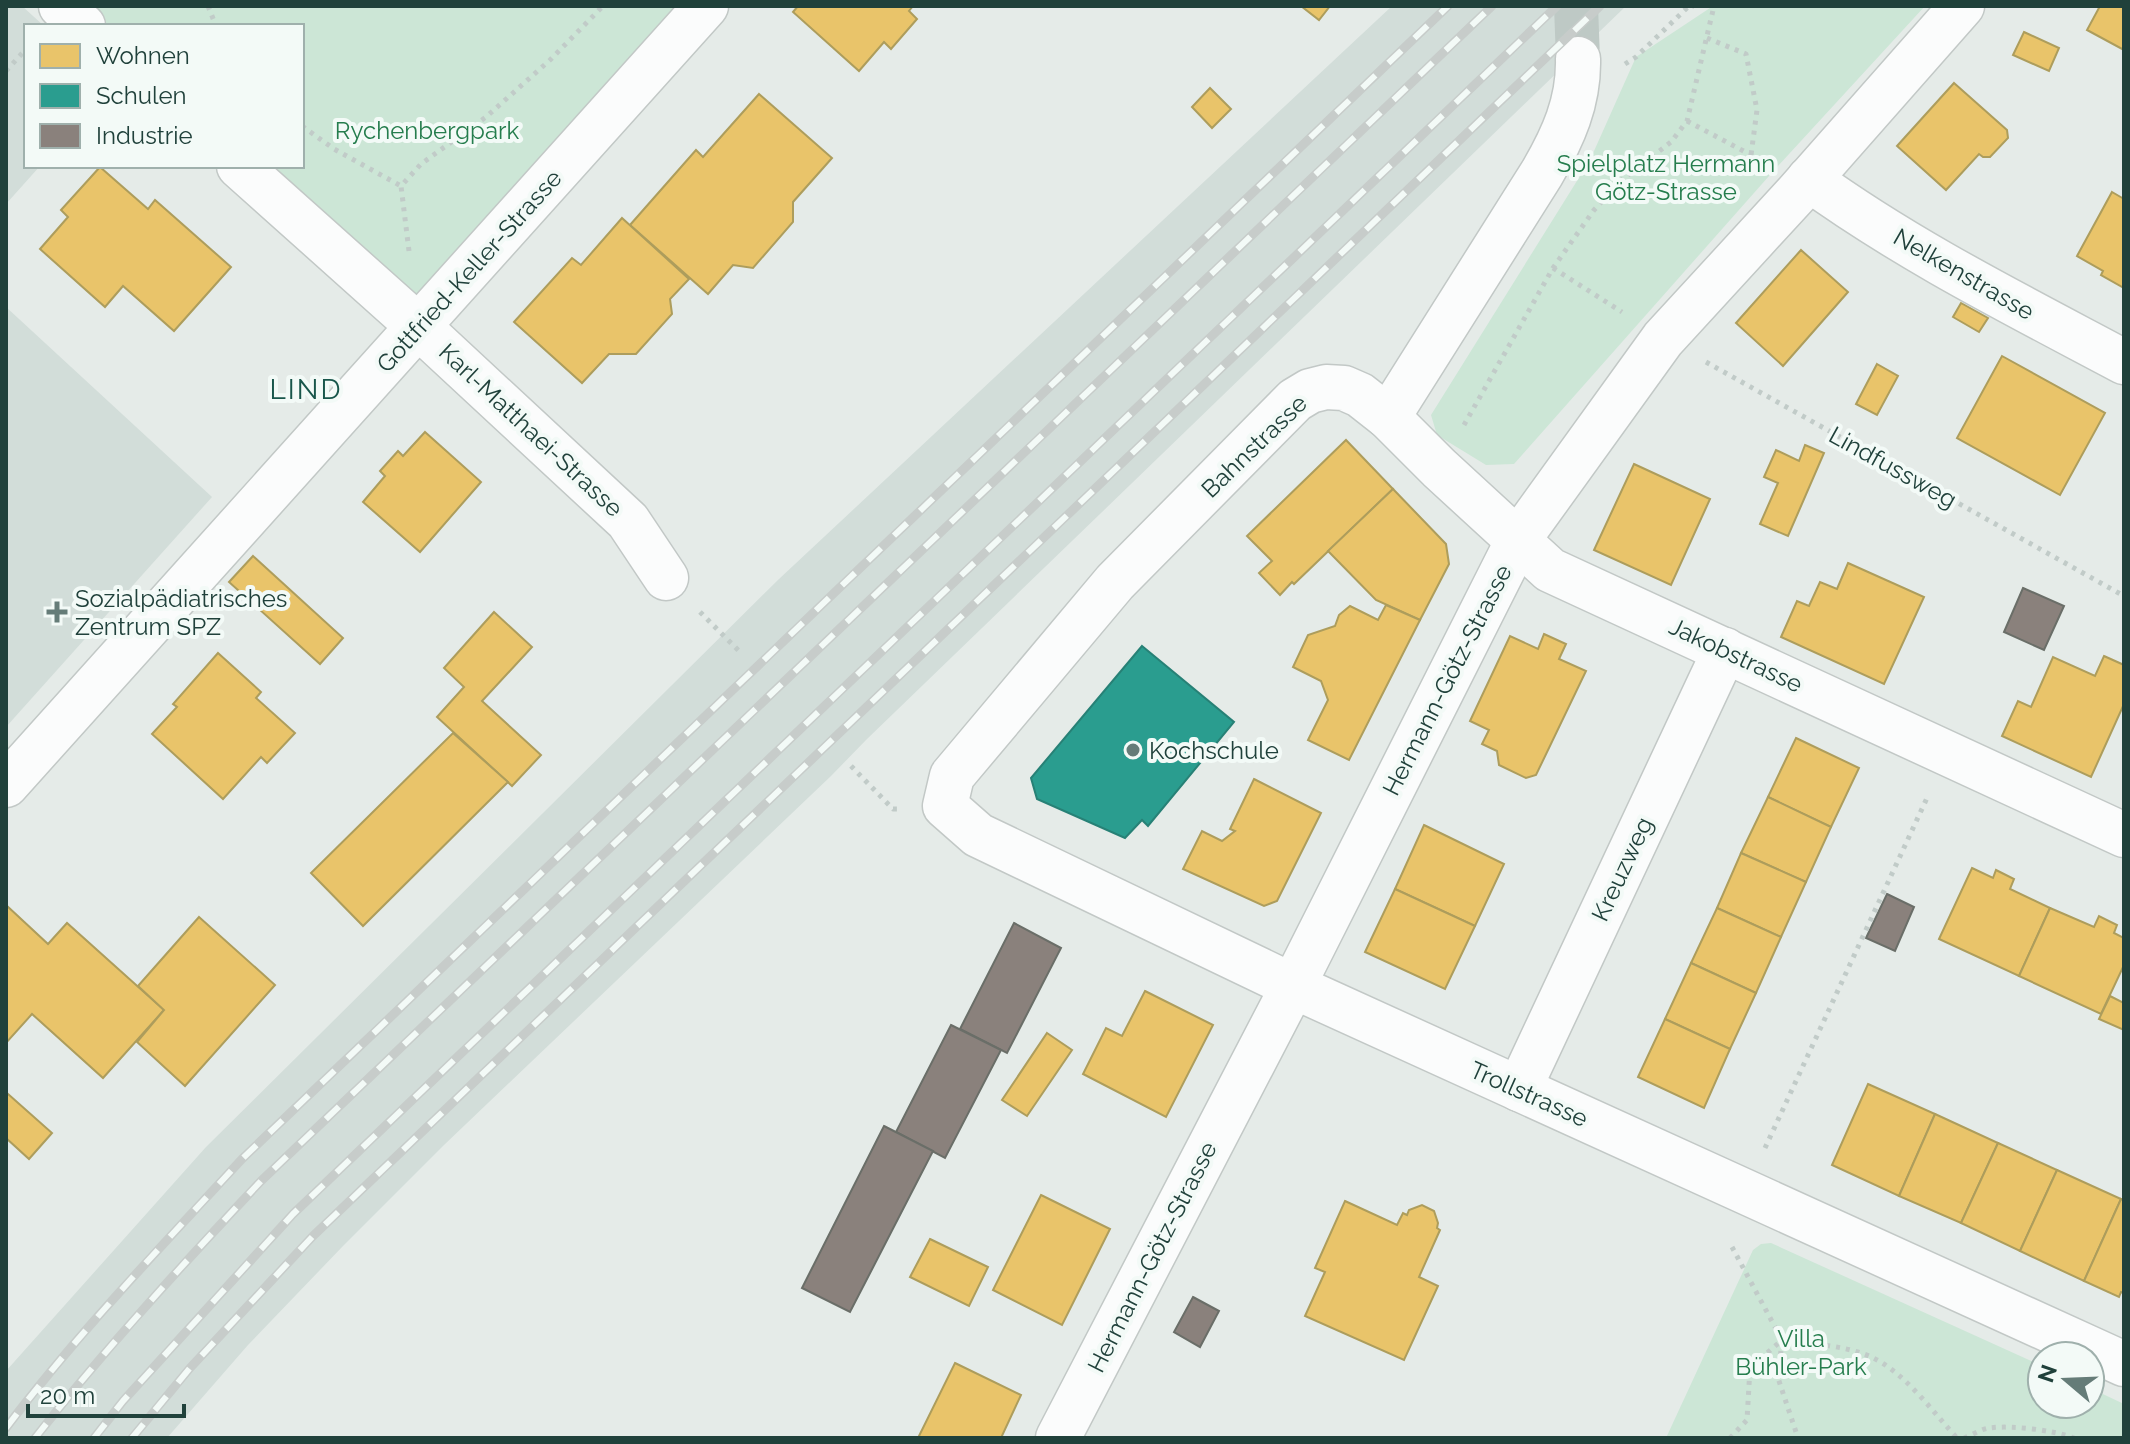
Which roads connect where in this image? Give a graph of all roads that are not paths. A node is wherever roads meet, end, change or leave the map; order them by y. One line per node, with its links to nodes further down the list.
1 (61, 6): 4 (street)
2 (706, 6): 8 (street, Gottfried-Keller-Strasse)
3 (1962, 6): 7 (street, Hermann-Götz-Strasse)
4 (81, 24)
5 (1578, 59): 10 (street)
6 (241, 168): 8 (street, Karl-Matthaei-Strasse)
7 (1804, 185): 9 (street, Nelkenstrasse); 11 (street, Hermann-Götz-Strasse)
8 (419, 327): 12 (street, Karl-Matthaei-Strasse); 14 (street, Gottfried-Keller-Strasse)
9 (2124, 362)
10 (1388, 417): 11 (street, Jakobstrasse); 15 (street, Bahnstrasse)
11 (1518, 540): 13 (street, Jakobstrasse); 17 (street, Hermann-Götz-Strasse)
12 (666, 578)
13 (1725, 650): 16 (street, Jakobstrasse); 18 (street, Kreuzweg)
14 (6, 785)
15 (945, 806): 17 (street, Trollstrasse)
16 (2124, 835)
17 (1293, 986): 18 (street, Trollstrasse); 20 (street, Hermann-Götz-Strasse)
18 (1519, 1089): 19 (street, Trollstrasse)
19 (2124, 1364)
20 (1058, 1438)

